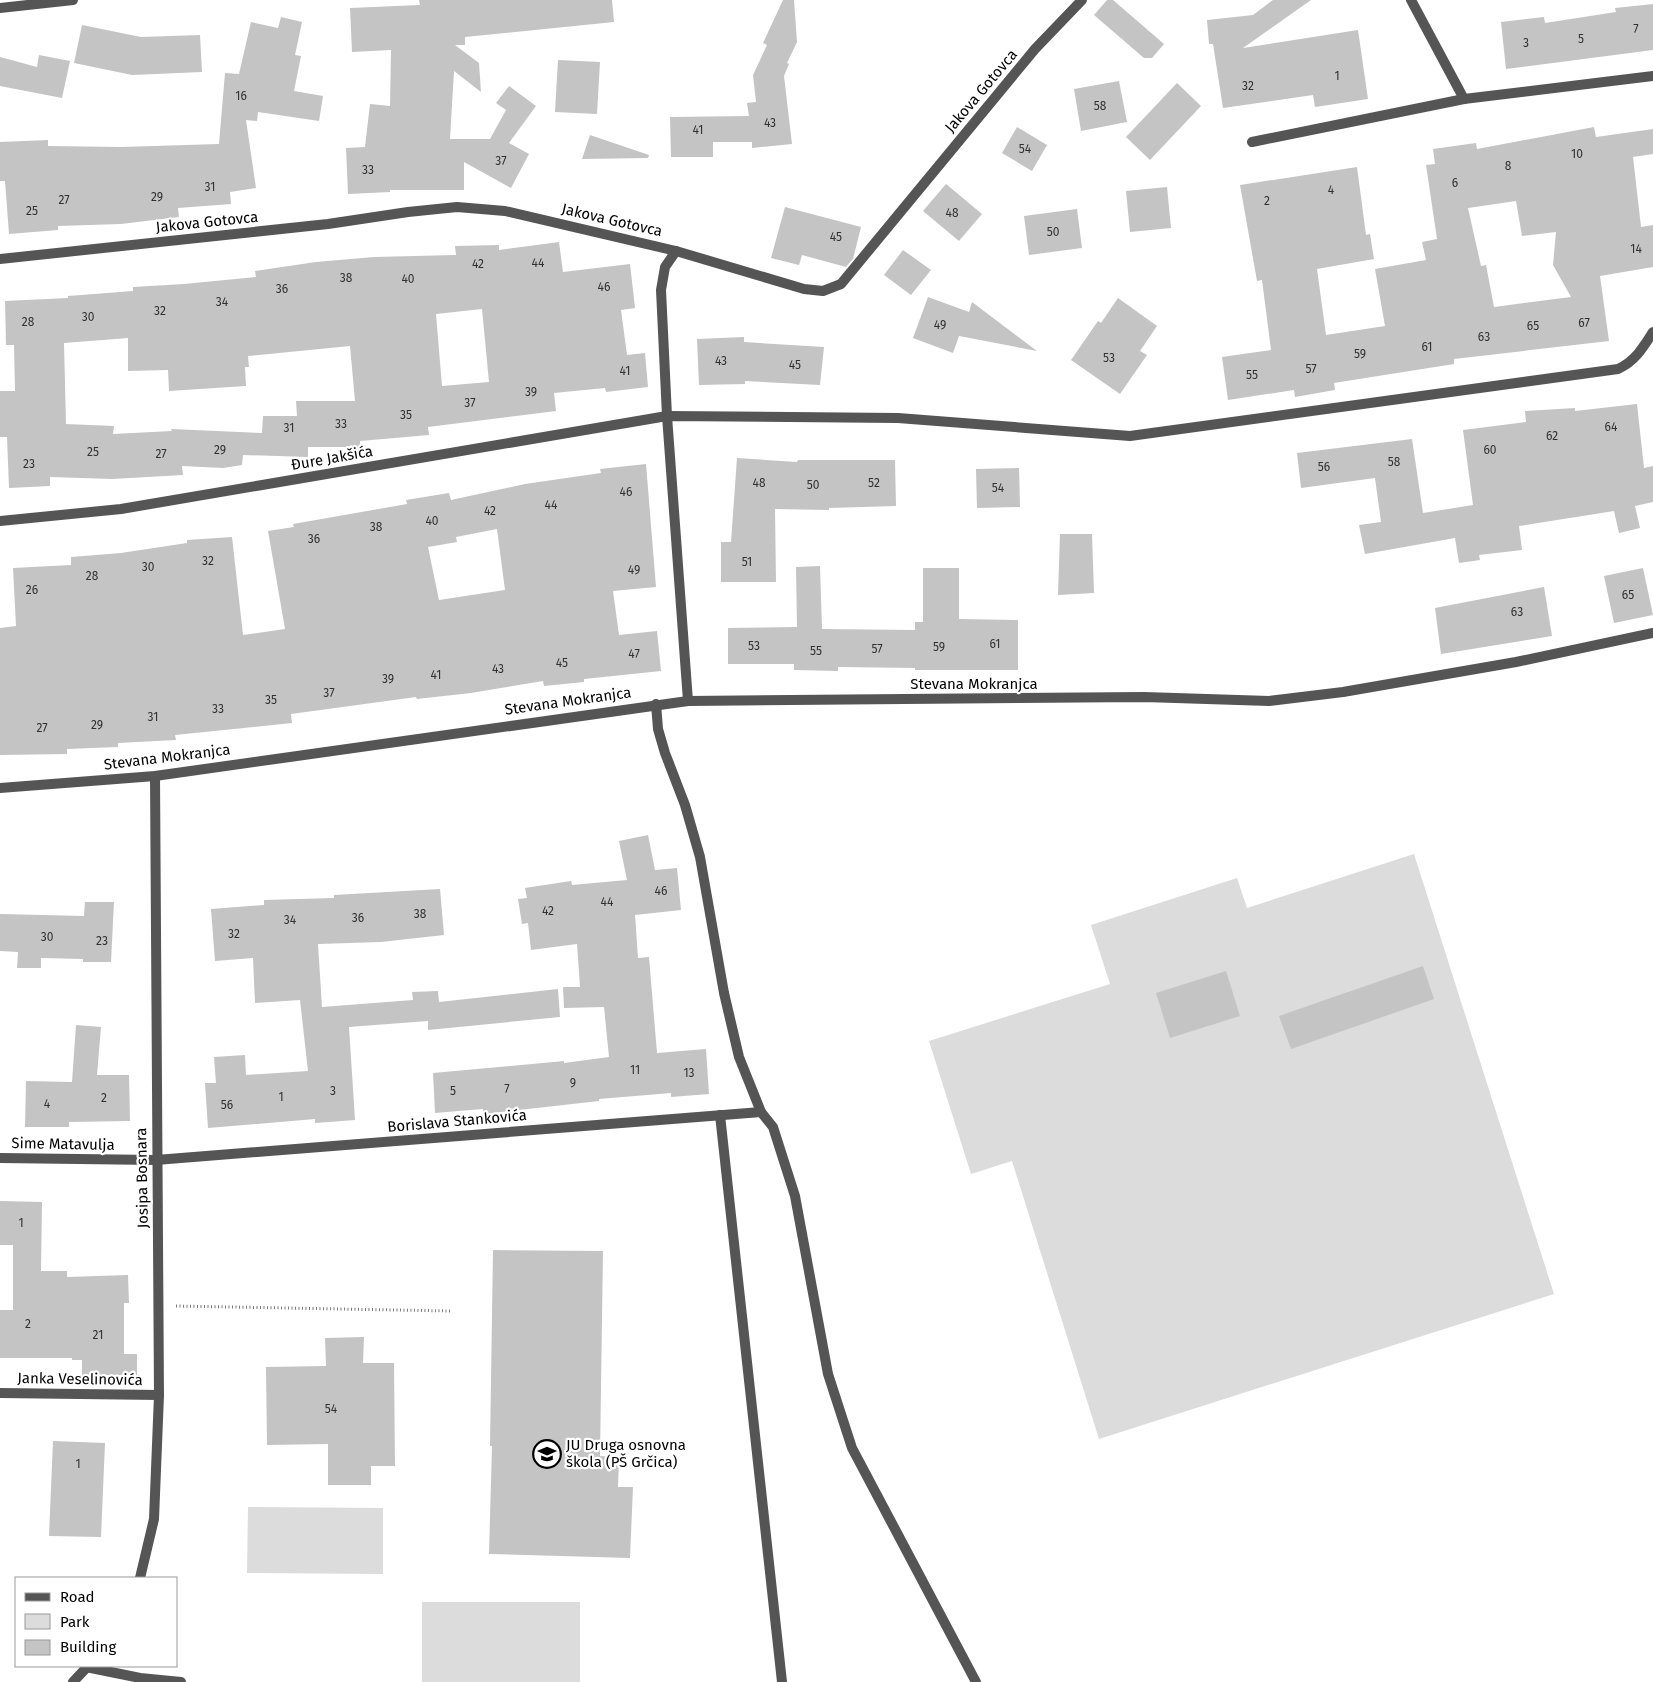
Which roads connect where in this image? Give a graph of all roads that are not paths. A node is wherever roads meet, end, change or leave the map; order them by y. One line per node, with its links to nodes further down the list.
1 (73, 0): 4 (street)
2 (1082, 0): 8 (street, Jakova Gotovca)
3 (1411, 0): 6 (street)
4 (0, 8)
5 (1653, 76): 6 (street)
6 (1464, 99): 7 (street)
7 (1252, 142)
8 (676, 251): 9 (street, Jakova Gotovca); 11 (street)
9 (0, 259)
10 (1653, 332): 11 (street, Đure Jakšića)
11 (667, 416): 12 (street, Đure Jakšića); 14 (street)
12 (0, 521)
13 (1653, 633): 14 (street, Stevana Mokranjca)
14 (688, 701): 15 (street, Stevana Mokranjca)
15 (656, 704): 16 (street, Stevana Mokranjca); 18 (street)
16 (154, 776): 17 (street, Stevana Mokranjca); 21 (street, Josipa Bosnara)
17 (0, 788)
18 (761, 1112): 19 (street, Borislava Stankovića); 29 (street)
19 (720, 1116): 21 (street, Borislava Stankovića); 28 (street)
20 (0, 1158): 21 (street, Sime Matavulja)
21 (156, 1160): 23 (street, Josipa Bosnara)
22 (0, 1393): 23 (street, Janka Veselinovića)
23 (159, 1395): 24 (street, Josipa Bosnara)
24 (140, 1577)
25 (87, 1667): 26 (street); 27 (street)
26 (73, 1682)
27 (182, 1682)
28 (782, 1682)
29 (976, 1682)

